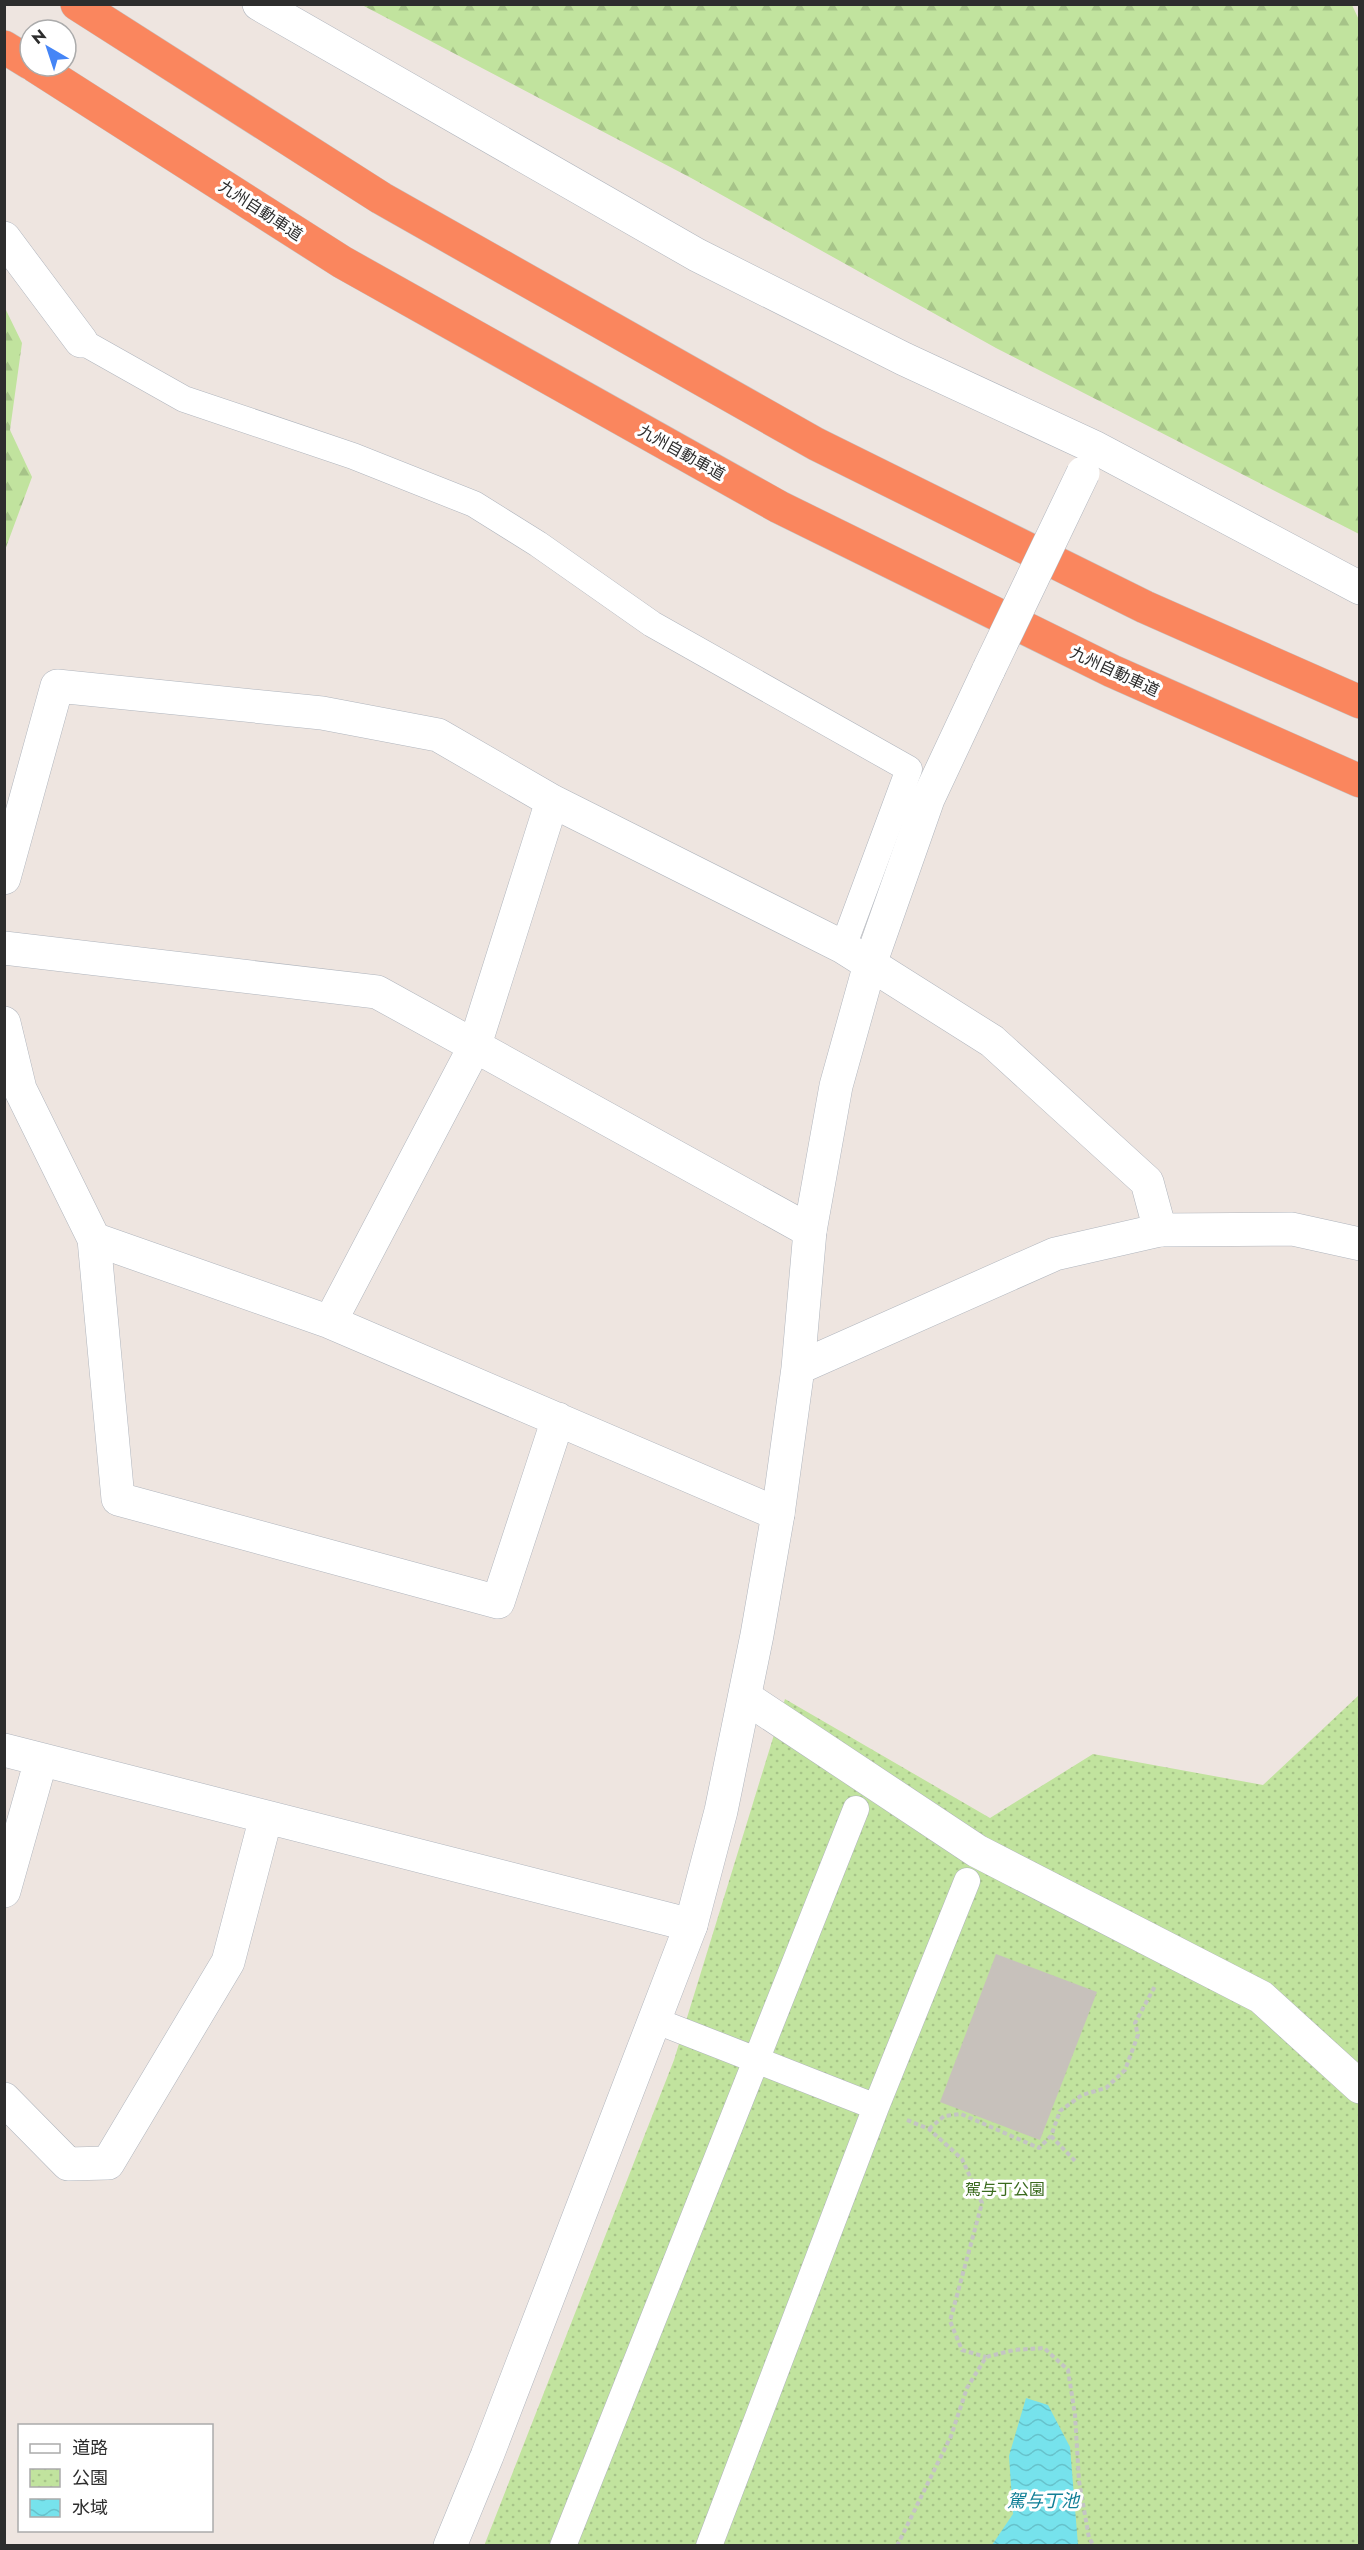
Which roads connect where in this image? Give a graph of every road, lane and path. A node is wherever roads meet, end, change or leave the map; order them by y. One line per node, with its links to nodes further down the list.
1 (77, 4): 10 (highway)
2 (259, 4): 8 (street)
3 (4, 46): 4 (highway)
4 (18, 55)
5 (54, 78): 11 (highway, 九州自動車道)
6 (4, 238): 7 (street)
7 (81, 341): 14 (lane)
8 (1090, 461): 9 (street); 16 (street, bridge)
9 (1359, 588)
10 (1359, 702)
11 (1359, 782)
12 (552, 801): 13 (street); 14 (street); 18 (street)
13 (4, 878)
14 (843, 946): 16 (street)
15 (4, 948): 18 (street)
16 (870, 964): 20 (street); 21 (street)
17 (4, 1023): 19 (street)
18 (474, 1048): 21 (street); 24 (street)
19 (12, 1090): 22 (street)
20 (1160, 1230): 23 (street); 25 (street)
21 (810, 1231): 25 (street)
22 (94, 1239): 24 (street); 26 (street)
23 (1359, 1244)
24 (330, 1322): 26 (street)
25 (798, 1368): 27 (street)
26 (558, 1419): 27 (street)
27 (778, 1514): 28 (street)
28 (746, 1697): 35 (street); 36 (street)
29 (4, 1750): 30 (street)
30 (42, 1760): 32 (street); 34 (street)
31 (856, 1809): 38 (lane)
32 (266, 1817): 35 (street); 40 (street)
33 (967, 1881): 41 (lane)
34 (4, 1891)
35 (691, 1925): 37 (street)
36 (1177, 1954): 39 (street); 42 (path)
37 (654, 2020): 38 (lane); 45 (street)
38 (756, 2060): 41 (lane); 46 (lane)
39 (1359, 2086)
40 (4, 2099)
41 (876, 2107): 47 (lane)
42 (1051, 2136): 43 (path); 44 (path)
43 (1076, 2162)
44 (986, 2357): 48 (path); 49 (path)
45 (450, 2546)
46 (563, 2546)
47 (709, 2546)
48 (897, 2546)
49 (1094, 2546)

